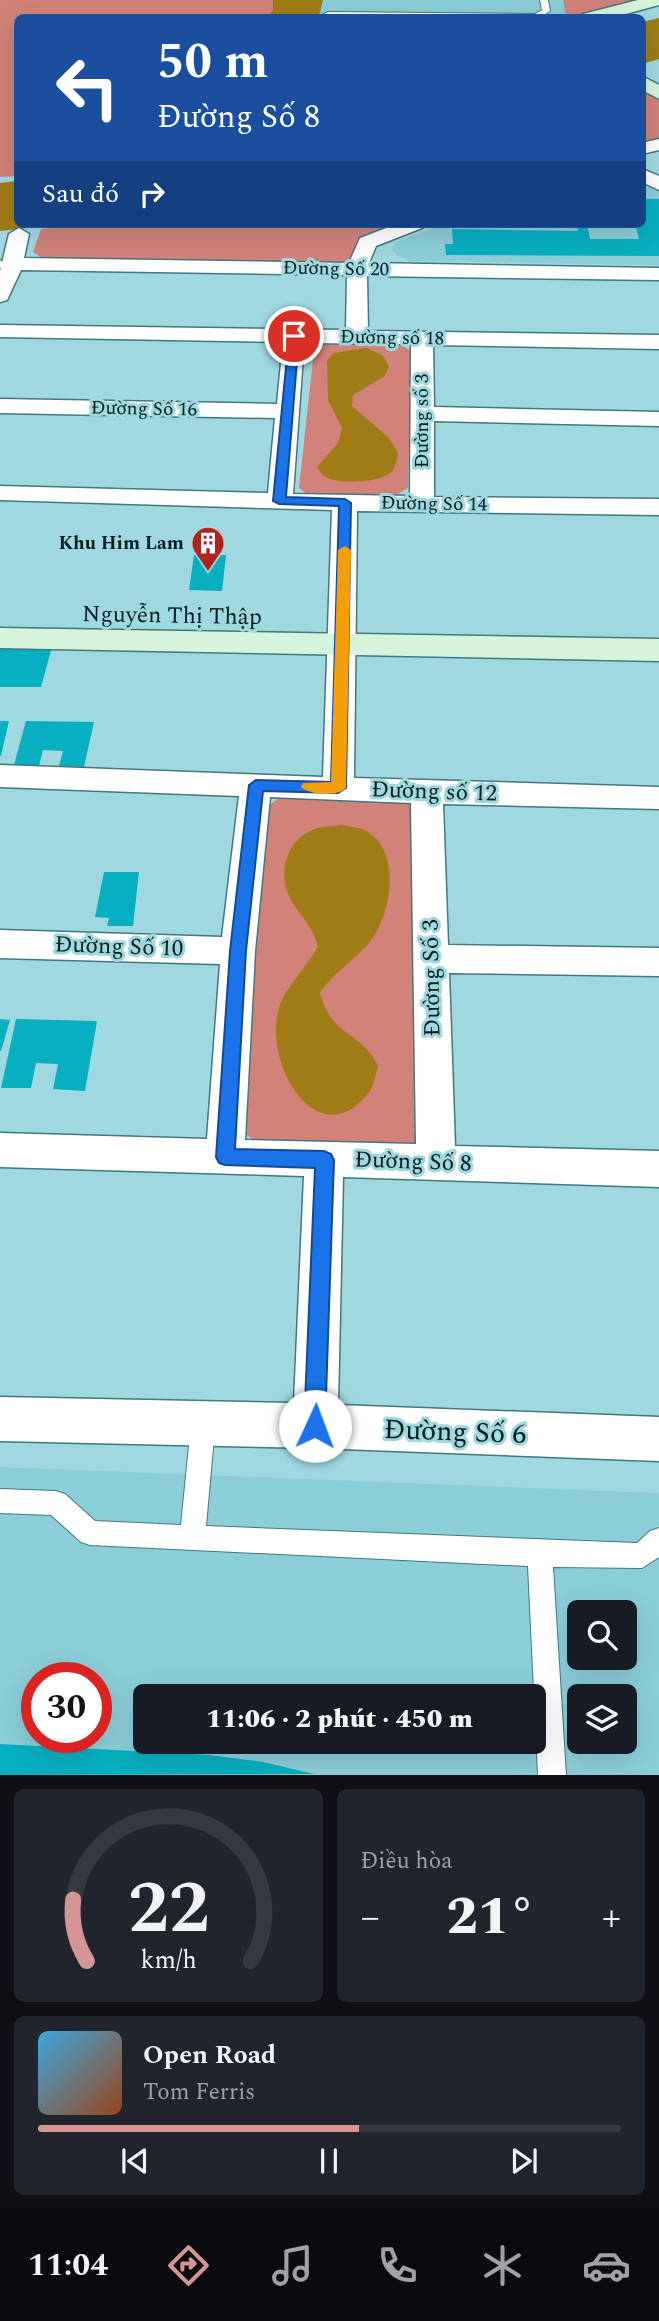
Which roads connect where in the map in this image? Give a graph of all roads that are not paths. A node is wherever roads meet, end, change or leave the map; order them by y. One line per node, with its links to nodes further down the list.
1 (544, 0): 4 (lane)
2 (657, 0): 5 (main road)
3 (659, 6): 6 (main road)
4 (540, 14)
5 (604, 14)
6 (630, 14)
7 (404, 228): 10 (street)
8 (19, 234): 9 (street)
9 (5, 269): 10 (street, Đường Số 20); 12 (street)
10 (358, 270): 11 (street, Đường Số 20); 15 (street)
11 (659, 274)
12 (0, 296)
13 (0, 331): 14 (street, Đường số 18)
14 (294, 336): 15 (street, Đường số 18); 19 (street)
15 (357, 337): 16 (street, Đường số 18)
16 (422, 339): 17 (street, Đường số 18); 20 (street, Đường số 3)
17 (659, 342)
18 (0, 406): 19 (street, Đường Số 16)
19 (287, 411): 23 (street)
20 (422, 414): 21 (street); 25 (street, Đường số 3)
21 (659, 419)
22 (0, 493): 23 (street, Đường Số 14)
23 (279, 501): 24 (street, Đường Số 14)
24 (345, 503): 25 (street, Đường Số 14); 29 (street)
25 (422, 504): 26 (street, Đường Số 14)
26 (659, 507)
27 (0, 614): 29 (main road, Nguyễn Thị Thập)
28 (659, 624): 29 (main road)
29 (343, 631): 30 (main road, Nguyễn Thị Thập); 31 (main road, Nguyễn Thị Thập); 34 (street)
30 (0, 638)
31 (659, 650)
32 (0, 776): 33 (street, Đường số 12)
33 (256, 785): 34 (street, Đường số 12); 38 (street)
34 (338, 788): 35 (street, Đường số 12)
35 (427, 794): 36 (street, Đường số 12); 39 (street, Đường Số 3)
36 (659, 798)
37 (0, 944): 38 (street, Đường Số 10)
38 (238, 951): 42 (street)
39 (432, 959): 40 (street); 44 (street, Đường Số 3)
40 (659, 962)
41 (0, 1150): 42 (street, Đường Số 8)
42 (225, 1157): 43 (street, Đường Số 8)
43 (324, 1160): 44 (street, Đường Số 8); 48 (street)
44 (436, 1163): 45 (street, Đường Số 8)
45 (659, 1169)
46 (0, 1419): 47 (street, Đường Số 6)
47 (203, 1426): 48 (street, Đường Số 6); 51 (lane)
48 (315, 1426): 49 (street, Đường Số 6)
49 (659, 1440)
50 (0, 1501): 51 (lane)
51 (192, 1539): 53 (lane)
52 (659, 1540): 53 (lane)
53 (540, 1554): 54 (lane)
54 (552, 1775)

